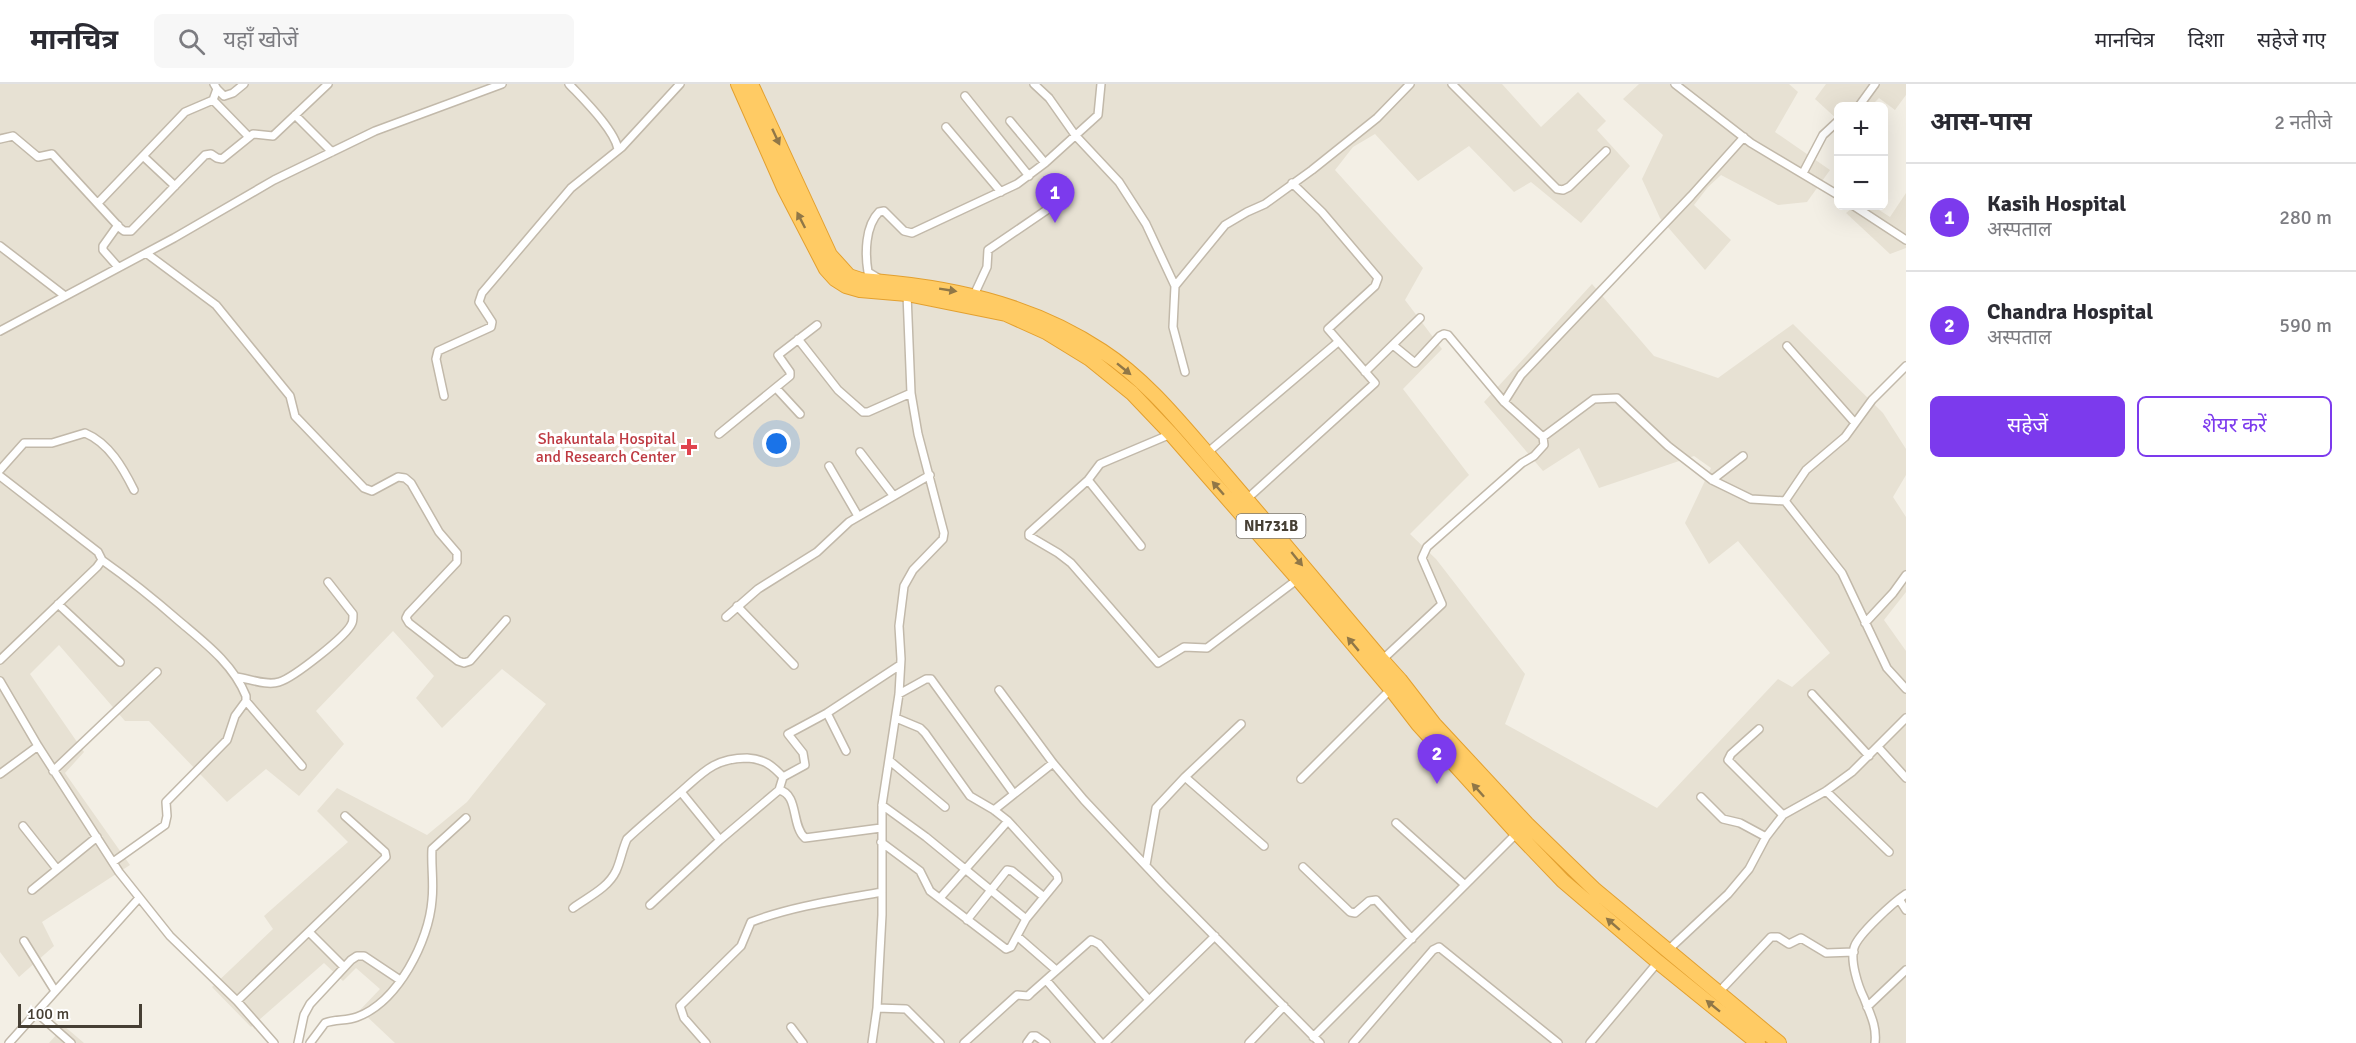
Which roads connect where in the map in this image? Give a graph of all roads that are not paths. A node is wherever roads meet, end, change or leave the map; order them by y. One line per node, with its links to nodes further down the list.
1 (243, 84): 14 (street)
2 (328, 84): 18 (street)
3 (502, 84): 28 (street)
4 (569, 84): 26 (street)
5 (680, 84): 26 (street)
6 (738, 84): 47 (highway, one-way to 6)
7 (751, 84): 45 (highway, NH731B, one-way to 45)
8 (1034, 84): 22 (street)
9 (1101, 84): 22 (street)
10 (1410, 84): 33 (street)
11 (1452, 84): 27 (street)
12 (1675, 84): 24 (street)
13 (1875, 84): 17 (street)
14 (215, 85): 16 (street)
15 (965, 96): 32 (street)
16 (213, 100): 23 (street); 29 (street)
17 (1862, 102)
18 (295, 116): 23 (street); 28 (street)
19 (1010, 121): 30 (street)
20 (1834, 125): 31 (street)
21 (945, 127): 35 (street)
22 (1075, 135): 30 (street); 46 (street)
23 (248, 136): 34 (street)
24 (1744, 137): 31 (street); 63 (street)
25 (0, 139): 37 (street)
26 (618, 149): 62 (street)
27 (1606, 151)
28 (332, 152): 43 (street)
29 (144, 157): 34 (street); 37 (street)
30 (1045, 163): 32 (street)
31 (1803, 173): 36 (street)
32 (1029, 176): 35 (street)
33 (1292, 183): 46 (street); 54 (street)
34 (176, 186): 40 (street)
35 (1001, 192): 45 (street)
36 (1834, 192)
37 (98, 204): 40 (street)
38 (1051, 207): 48 (street)
39 (1860, 210): 41 (street)
40 (118, 225): 44 (street)
41 (1906, 240)
42 (0, 246): 49 (street)
43 (146, 253): 44 (street); 91 (street)
44 (118, 267): 49 (street)
45 (886, 282): 48 (highway, NH731B, one-way to 48)
46 (1175, 286): 58 (street)
47 (907, 294): 61 (street); 67 (highway)
48 (974, 295): 70 (highway, NH731B, one-way to 70)
49 (65, 296): 52 (street)
50 (1420, 318): 55 (street)
51 (817, 325): 53 (street)
52 (0, 331)
53 (798, 339): 60 (street); 61 (street)
54 (1338, 342): 59 (street); 70 (street)
55 (1393, 345): 59 (street); 63 (street)
56 (1787, 346): 65 (street)
57 (1906, 366): 65 (street)
58 (1185, 372)
59 (1365, 372): 80 (street)
60 (776, 388): 64 (street); 66 (street)
61 (911, 393): 74 (street)
62 (444, 396)
63 (1504, 402): 68 (street)
64 (800, 414)
65 (1855, 423): 81 (street)
66 (719, 434)
67 (1172, 434): 76 (street); 86 (highway, one-way to 67)
68 (1543, 437): 77 (street); 94 (street)
69 (861, 452): 79 (street)
70 (1207, 453): 80 (highway, NH731B)
71 (1743, 456): 77 (street)
72 (829, 466): 82 (street)
73 (0, 470): 78 (street)
74 (930, 475): 79 (street); 97 (street)
75 (0, 476): 84 (street)
76 (1088, 480): 83 (street); 86 (street)
77 (1712, 480): 81 (street)
78 (134, 490)
79 (893, 495): 82 (street)
80 (1248, 498): 94 (highway, NH731B, one-way to 94)
81 (1785, 501): 92 (street)
82 (858, 516): 89 (street)
83 (1141, 546)
84 (102, 560): 88 (street); 99 (street)
85 (1906, 575): 92 (street)
86 (1298, 579): 102 (highway, one-way to 86)
87 (328, 582): 99 (street)
88 (58, 604): 93 (street); 95 (street)
89 (737, 606): 90 (street); 96 (street)
90 (726, 617)
91 (506, 620)
92 (1865, 623): 101 (street)
93 (0, 660)
94 (1382, 660): 172 (highway, NH731B)
95 (120, 662)
96 (794, 665)
97 (900, 665): 104 (street); 107 (street)
98 (157, 672): 119 (street)
99 (237, 677): 106 (street)
100 (0, 681): 112 (street)
101 (1906, 688)
102 (1391, 689): 124 (street); 140 (highway, one-way to 102)
103 (999, 690): 117 (street)
104 (899, 694): 108 (street); 128 (street)
105 (1812, 694): 115 (street)
106 (246, 701): 118 (street); 147 (street)
107 (827, 713): 114 (street); 121 (street)
108 (896, 718): 116 (street); 132 (street)
109 (1906, 718): 113 (street)
110 (1241, 724): 122 (street)
111 (1759, 729): 133 (street)
112 (38, 746): 119 (street); 120 (street)
113 (1878, 747): 115 (street); 123 (street)
114 (846, 751)
115 (1869, 756): 126 (street)
116 (890, 761): 130 (street); 131 (street)
117 (1053, 763): 128 (street); 148 (street)
118 (303, 766)
119 (53, 771): 141 (street)
120 (0, 774)
121 (783, 777): 125 (street); 127 (street)
122 (1185, 777): 145 (street); 148 (street)
123 (1906, 778)
124 (1301, 779)
125 (779, 790): 139 (street); 143 (street)
126 (1826, 791): 133 (street); 146 (street)
127 (681, 792): 143 (street); 162 (street)
128 (1014, 794): 132 (street)
129 (1701, 797): 142 (street)
130 (882, 805): 139 (street); 150 (street)
131 (945, 807)
132 (993, 810): 136 (street)
133 (1783, 815): 142 (street)
134 (345, 816): 166 (street)
135 (466, 818): 176 (street)
136 (1008, 821): 150 (street); 157 (street)
137 (1396, 823): 152 (street)
138 (23, 826): 151 (street)
139 (881, 828): 144 (street)
140 (1517, 833): 152 (street); 172 (highway, one-way to 140)
141 (97, 837): 147 (street); 151 (street)
142 (1766, 837): 172 (street)
143 (720, 840): 161 (street)
144 (881, 842): 155 (street); 159 (street)
145 (1264, 846)
146 (1889, 852)
147 (113, 862): 158 (street)
148 (1146, 865): 168 (street)
149 (1303, 867): 169 (street)
150 (965, 869): 154 (street); 159 (street)
151 (57, 870): 153 (street)
152 (1464, 884): 169 (street)
153 (32, 890)
154 (991, 890): 157 (street); 164 (street); 165 (street)
155 (882, 892): 184 (street); 193 (street)
156 (1906, 894): 160 (street)
157 (1044, 897): 164 (street)
158 (139, 898): 178 (street); 181 (street)
159 (940, 898): 165 (street)
160 (1899, 899): 163 (street); 171 (street)
161 (650, 904)
162 (573, 908)
163 (1906, 910)
164 (1026, 919): 167 (street)
165 (967, 920): 167 (street)
166 (309, 932): 173 (street); 181 (street)
167 (1017, 936): 174 (street)
168 (1215, 936): 180 (street); 182 (street)
169 (1412, 939): 187 (street)
170 (24, 941): 178 (street)
171 (1854, 952): 179 (street); 183 (street)
172 (1662, 957): 179 (highway, NH731B); 205 (street); 206 (highway, one-way to 172)
173 (344, 967): 176 (street); 191 (street)
174 (1056, 970): 177 (street); 180 (street)
175 (1906, 970): 183 (street)
176 (400, 980): 192 (street)
177 (1046, 980): 197 (street); 200 (street)
178 (55, 991): 185 (street)
179 (1718, 993): 207 (highway, NH731B)
180 (1149, 1000): 200 (street)
181 (237, 1001): 190 (street)
182 (1284, 1006): 187 (street); 201 (street)
183 (1867, 1007): 208 (street)
184 (877, 1008): 195 (street); 196 (street)
185 (36, 1012): 188 (street); 189 (street)
186 (791, 1027): 194 (street)
187 (1313, 1037): 202 (street)
188 (9, 1043)
189 (71, 1043)
190 (274, 1043)
191 (298, 1043)
192 (310, 1043)
193 (706, 1043)
194 (803, 1043)
195 (872, 1043)
196 (940, 1043)
197 (964, 1043)
198 (1027, 1043): 199 (street)
199 (1046, 1043)
200 (1103, 1043)
201 (1249, 1043)
202 (1320, 1043)
203 (1353, 1043): 204 (street)
204 (1558, 1043)
205 (1590, 1043)
206 (1758, 1043)
207 (1779, 1043)
208 (1875, 1043)

